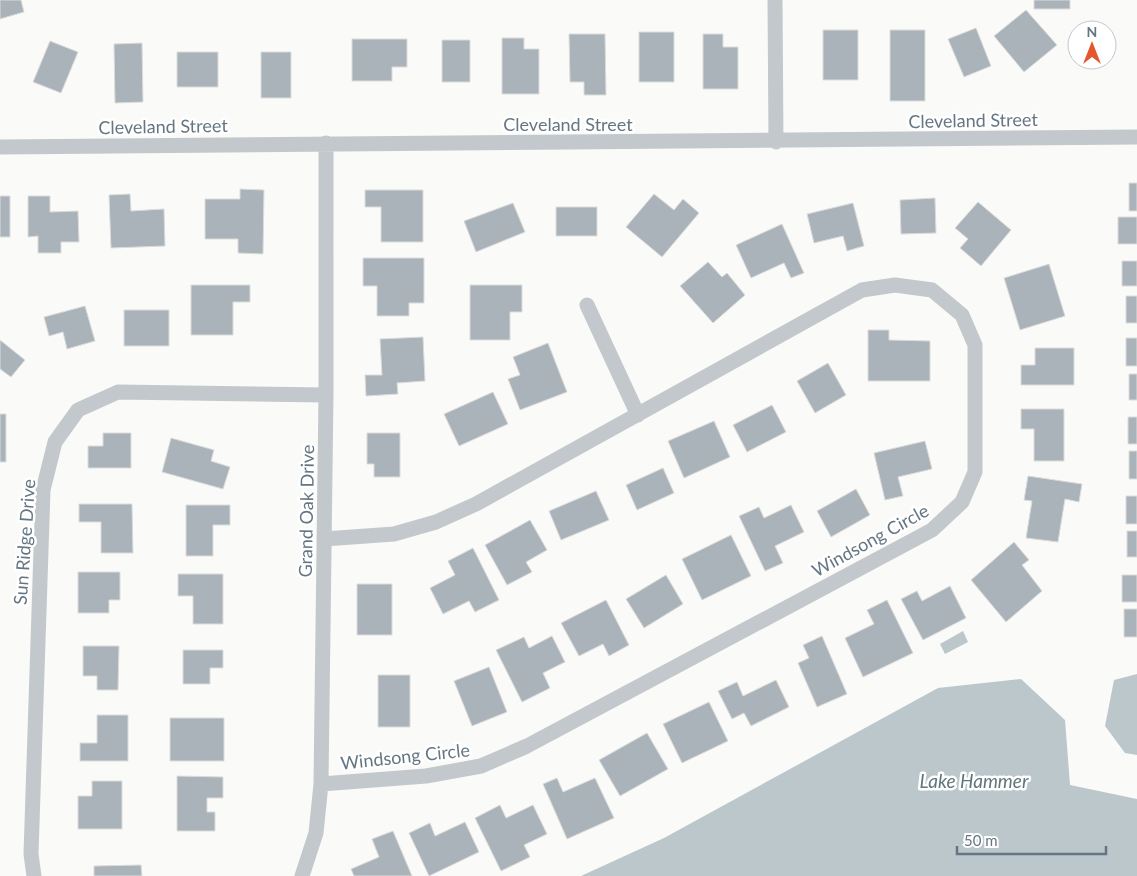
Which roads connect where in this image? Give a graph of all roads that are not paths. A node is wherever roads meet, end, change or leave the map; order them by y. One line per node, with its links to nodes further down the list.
1 (775, 0): 3 (street)
2 (1137, 137): 3 (street, Cleveland Street)
3 (776, 142): 4 (street, Cleveland Street)
4 (326, 143): 5 (street, Cleveland Street); 7 (street, Grand Oak Drive)
5 (0, 147)
6 (587, 305): 8 (street)
7 (326, 395): 9 (street, Grand Oak Drive); 11 (street, Sun Ridge Drive)
8 (638, 415): 9 (street, Windsong Circle); 10 (street, Windsong Circle)
9 (324, 539): 10 (street, Grand Oak Drive)
10 (321, 784): 12 (street, Grand Oak Drive)
11 (34, 876)
12 (302, 876)

